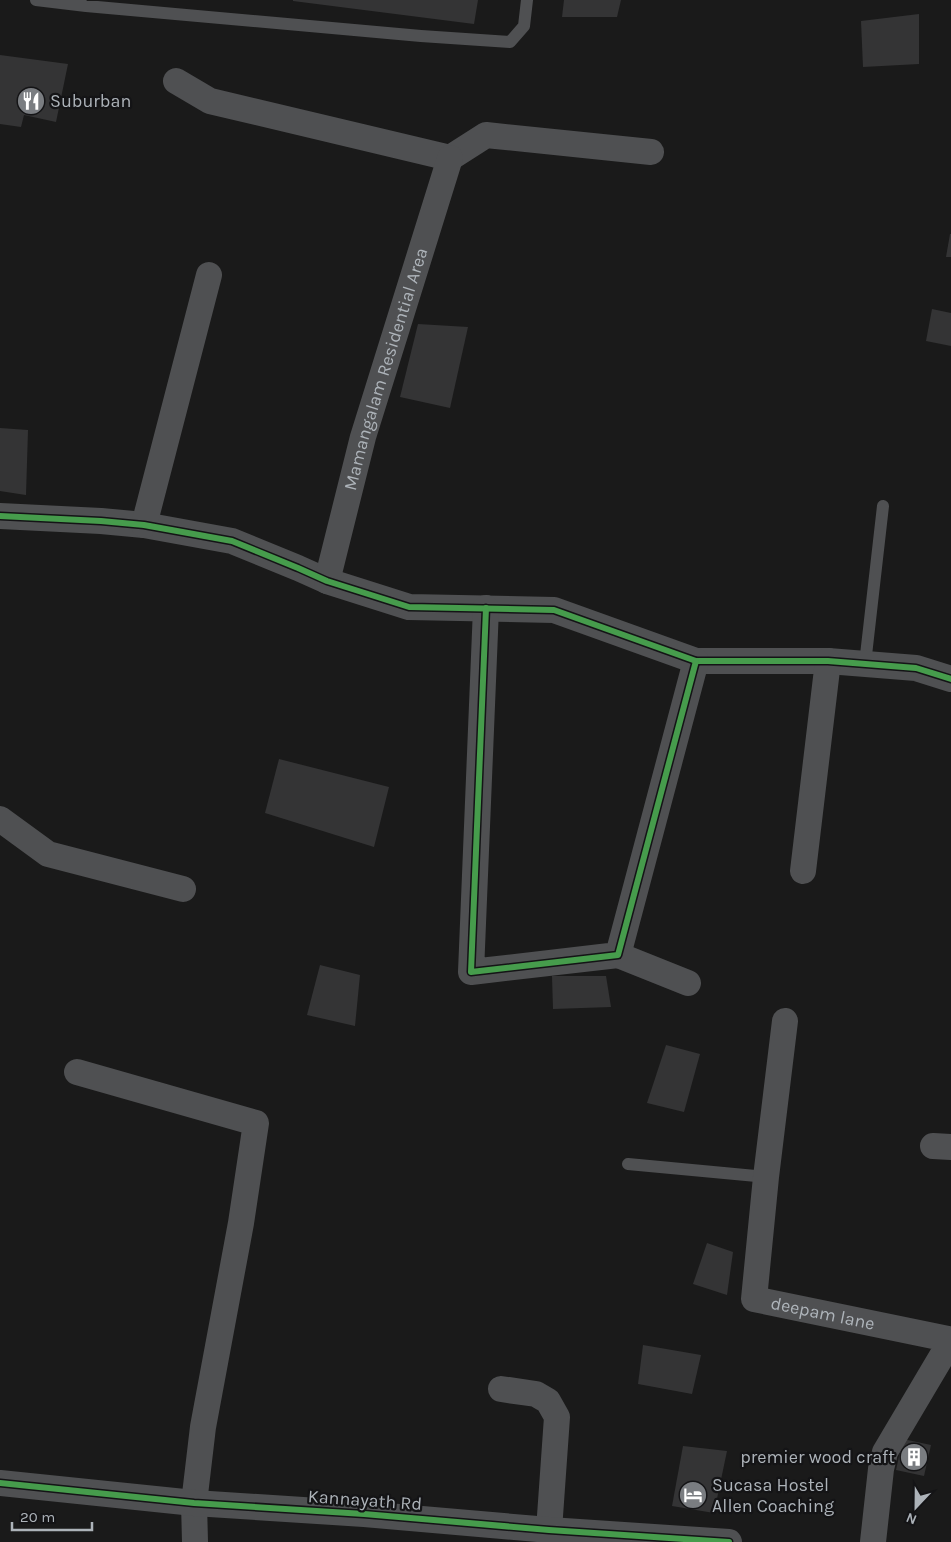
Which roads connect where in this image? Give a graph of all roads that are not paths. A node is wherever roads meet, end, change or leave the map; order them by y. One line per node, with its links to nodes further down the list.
1 (36, 0): 2 (lane)
2 (527, 0)
3 (176, 81): 5 (street)
4 (650, 152): 5 (street)
5 (450, 158): 10 (street, Mamangalam Residential Area)
6 (209, 275): 9 (street)
7 (883, 506): 14 (lane)
8 (0, 516): 9 (street)
9 (144, 525): 10 (street)
10 (327, 581): 11 (street)
11 (486, 608): 12 (street); 19 (street)
12 (696, 661): 13 (street); 19 (street)
13 (828, 661): 14 (street); 17 (street)
14 (865, 664): 15 (street)
15 (951, 680)
16 (0, 819): 18 (street)
17 (804, 871)
18 (183, 890)
19 (618, 955): 20 (street)
20 (688, 983)
21 (785, 1021): 24 (street, deepam lane)
22 (77, 1072): 28 (street)
23 (628, 1164): 24 (lane)
24 (766, 1177): 25 (street, deepam lane)
25 (948, 1350): 32 (street, deepam lane)
26 (501, 1388): 29 (street)
27 (0, 1483): 28 (street, Kannayath Rd)
28 (194, 1503): 29 (street, Kannayath Rd); 30 (street)
29 (549, 1530): 31 (street, Kannayath Rd)
30 (195, 1542)
31 (729, 1542)
32 (874, 1542)

